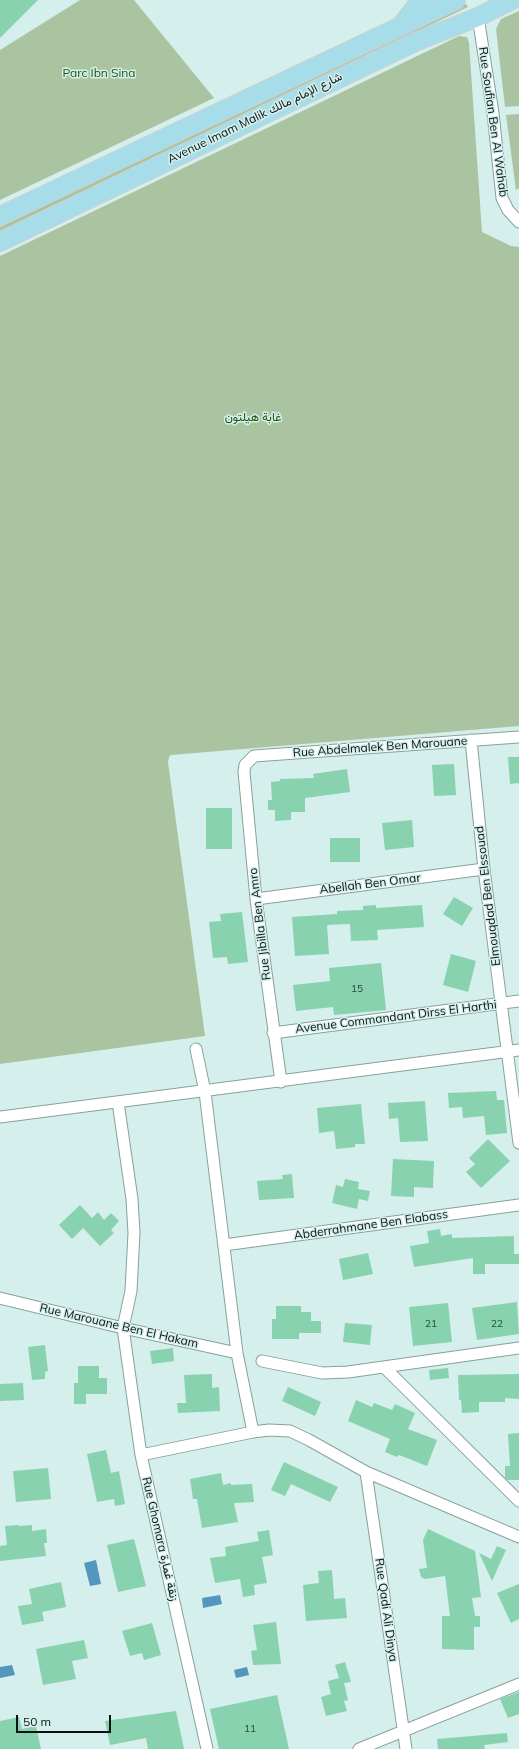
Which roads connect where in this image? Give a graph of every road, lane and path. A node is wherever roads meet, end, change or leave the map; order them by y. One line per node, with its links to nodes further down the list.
1 (421, 0): 5 (main road)
2 (456, 0): 5 (main road, Avenue Imam Malik شارع الإمام مالك)
3 (512, 0): 4 (main road, Avenue Imam Malik شارع الإمام مالك)
4 (478, 16): 7 (street, Rue Soufian Ben Al Wahab); 8 (main road, Avenue Imam Malik شارع الإمام مالك)
5 (400, 27): 6 (main road, Avenue Imam Malik شارع الإمام مالك)
6 (0, 216)
7 (519, 222)
8 (0, 242)
9 (519, 738): 10 (street, Rue Abdelmalek Ben Marouane)
10 (471, 740): 11 (street, Rue Abdelmalek Ben Marouane); 12 (street, Elmouqdad Ben Elssouad)
11 (245, 765): 13 (street, Rue Jibilla Ben Amro)
12 (484, 869): 13 (street, Abellah Ben Omar); 15 (street, Elmouqdad Ben Elssouad)
13 (256, 899): 16 (street, Rue Jibilla Ben Amro)
14 (519, 1001): 15 (street, Avenue Commandant Dirss El Harthi)
15 (500, 1003): 16 (street, Avenue Commandant Dirss El Harthi); 19 (street, Elmouqdad Ben Elssouad)
16 (273, 1033): 20 (street, Rue Jibilla Ben Amro)
17 (196, 1050): 21 (street)
18 (519, 1050): 19 (street)
19 (506, 1052): 20 (street); 24 (street, Elmouqdad Ben Elssouad)
20 (281, 1082): 21 (street)
21 (204, 1092): 22 (street); 26 (street)
22 (118, 1102): 23 (street); 28 (street)
23 (0, 1117)
24 (519, 1143)
25 (519, 1205): 26 (street, Abderrahmane Ben Elabass)
26 (224, 1245): 30 (street)
27 (0, 1298): 28 (street, Rue Marouane Ben El Hakam)
28 (123, 1328): 30 (street, Rue Marouane Ben El Hakam); 34 (street, Rue Ghomara زنقة غمارة)
29 (519, 1348): 32 (street)
30 (237, 1353): 33 (street)
31 (262, 1361): 32 (street)
32 (385, 1368): 36 (street)
33 (253, 1432): 34 (street); 35 (street)
34 (141, 1455): 40 (street, Rue Ghomara زنقة غمارة)
35 (366, 1472): 37 (street); 39 (street, Rue Qadi Ali Dinya)
36 (519, 1501)
37 (519, 1537)
38 (519, 1684): 39 (street)
39 (403, 1731): 41 (street); 42 (street, Rue Qadi Ali Dinya)
40 (207, 1749)
41 (359, 1749)
42 (406, 1749)

